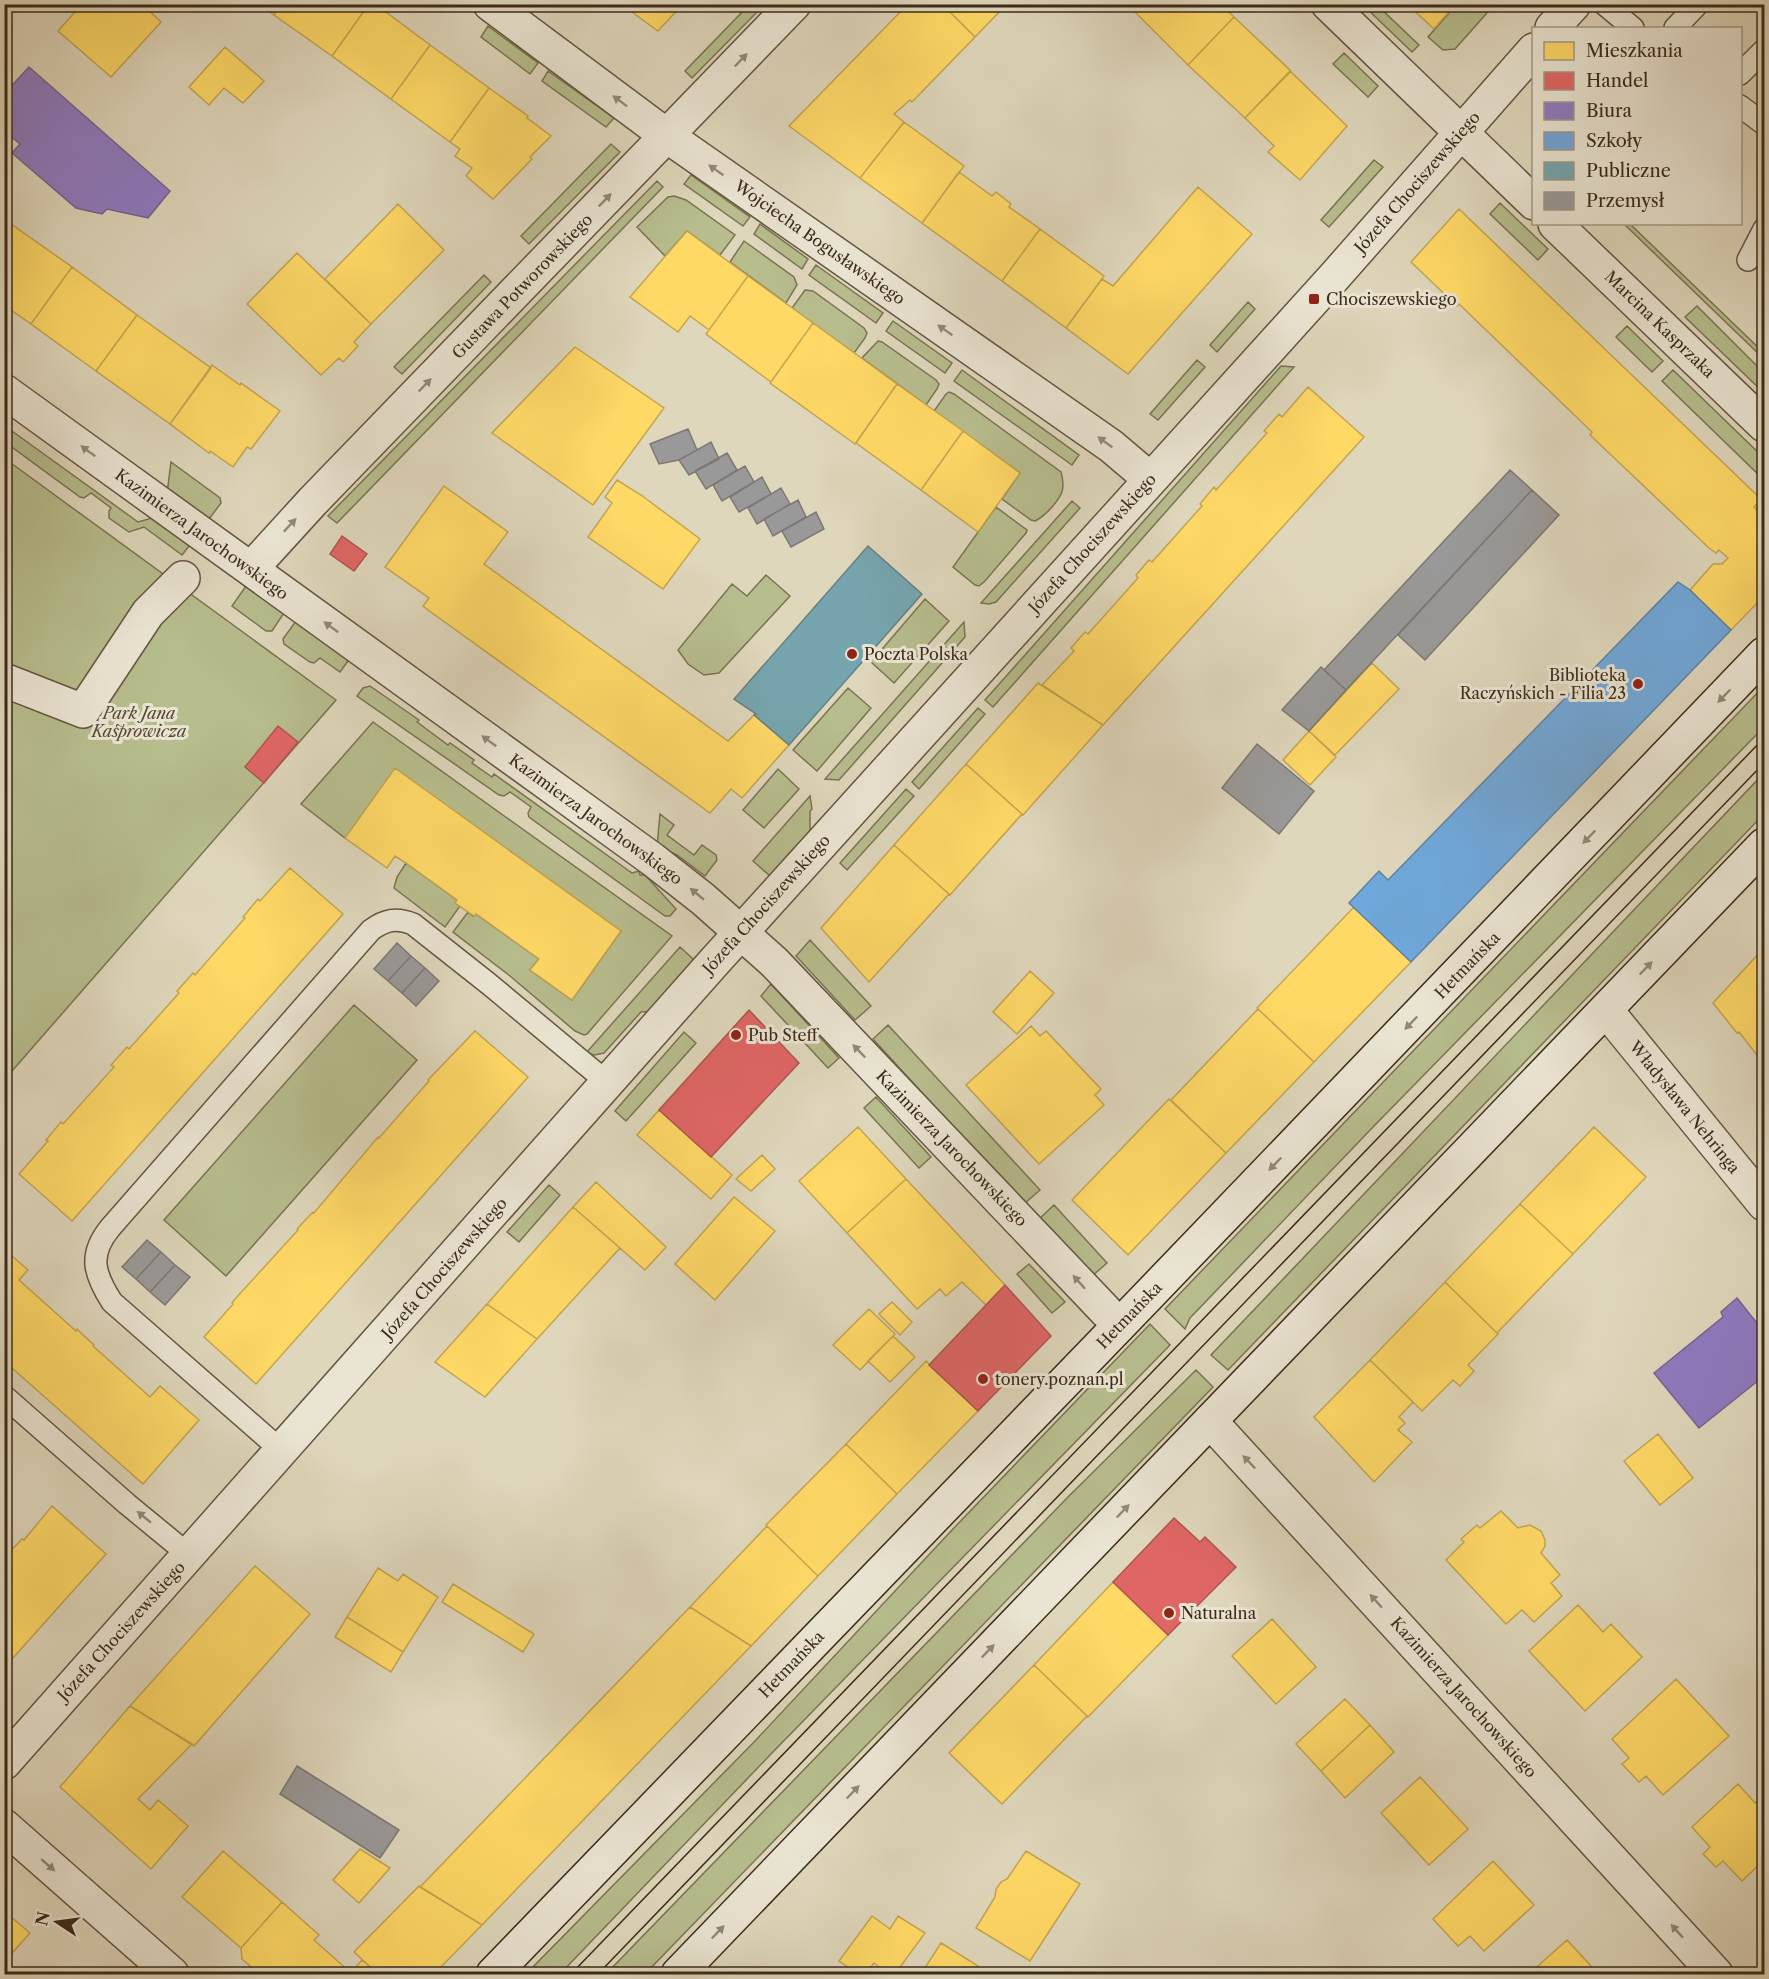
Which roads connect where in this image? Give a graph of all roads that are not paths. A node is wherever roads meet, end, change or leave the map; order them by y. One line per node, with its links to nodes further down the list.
1 (490, 4): 16 (street, Wojciecha Bogusławskiego, one-way to 1)
2 (794, 4): 16 (street, Gustawa Potworowskiego, one-way to 2)
3 (1328, 4): 15 (street)
4 (1574, 4): 7 (street)
5 (1604, 4): 8 (lane)
6 (1698, 4): 9 (lane)
7 (1553, 27)
8 (1632, 27)
9 (1677, 27)
10 (1764, 50): 12 (lane)
11 (1532, 51): 15 (street, Józefa Chociszewskiego)
12 (1742, 72)
13 (1742, 108): 14 (lane)
14 (1764, 124)
15 (1462, 132): 17 (street); 23 (street, Józefa Chociszewskiego)
16 (667, 136): 23 (street, Wojciecha Bogusławskiego, one-way to 16); 24 (street, Gustawa Potworowskiego, one-way to 16)
17 (1532, 202)
18 (1556, 225): 22 (street, Marcina Kasprzaka)
19 (1764, 229): 20 (lane)
20 (1748, 260)
21 (4, 391): 24 (street, Kazimierza Jarochowskiego, one-way to 21)
22 (1764, 425)
23 (1150, 479): 29 (street, Józefa Chociszewskiego)
24 (251, 569): 29 (street, Kazimierza Jarochowskiego, one-way to 24)
25 (183, 578): 27 (street)
26 (1764, 654): 33 (street, Hetmańska, one-way to 33)
27 (4, 680)
28 (1764, 845): 30 (street, one-way to 28)
29 (741, 932): 31 (street, Józefa Chociszewskiego); 33 (street, Kazimierza Jarochowskiego, one-way to 29)
30 (1606, 1010): 32 (street, Władysława Nehringa); 35 (street)
31 (608, 1083): 36 (street, Józefa Chociszewskiego); 36 (lane)
32 (1764, 1204)
33 (1119, 1325): 41 (street, Hetmańska)
34 (4, 1396): 37 (lane, one-way to 34)
35 (1210, 1421): 42 (street, one-way to 35); 43 (street, Kazimierza Jarochowskiego, one-way to 35)
36 (282, 1451): 37 (street, Józefa Chociszewskiego)
37 (189, 1555): 38 (street, Józefa Chociszewskiego)
38 (4, 1763)
39 (4, 1826): 40 (street, one-way to 40)
40 (172, 1974)
41 (493, 1974)
42 (678, 1974)
43 (1716, 1974)

